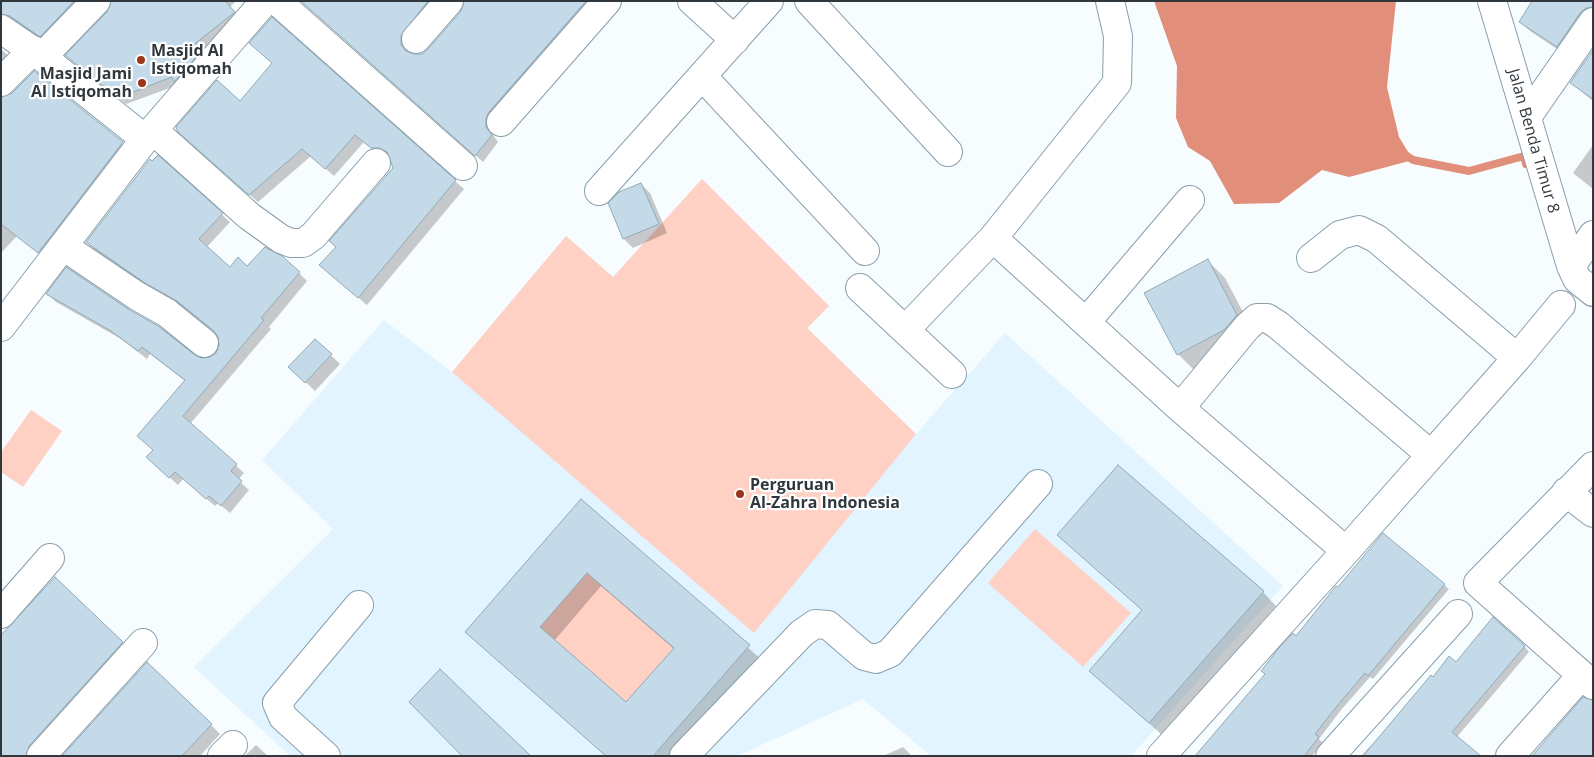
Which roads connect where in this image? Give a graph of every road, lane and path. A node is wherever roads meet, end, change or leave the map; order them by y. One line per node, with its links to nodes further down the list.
1 (96, 1): 15 (street)
2 (265, 1): 20 (street)
3 (276, 1): 23 (street)
4 (449, 1): 13 (street)
5 (607, 1): 19 (street)
6 (692, 1): 14 (street)
7 (769, 1): 14 (street)
8 (810, 1): 21 (street)
9 (1110, 1): 27 (street)
10 (1492, 1): 18 (street, Jalan Benda Timur 8)
11 (1593, 22): 18 (street)
12 (1, 29): 15 (street)
13 (416, 39)
14 (735, 40): 16 (street)
15 (38, 54): 17 (street); 20 (street)
16 (702, 76): 24 (street); 29 (street)
17 (1, 82)
18 (1527, 117): 31 (street, Jalan Benda Timur 8)
19 (502, 122)
20 (149, 135): 22 (street); 28 (street)
21 (948, 152)
22 (376, 162)
23 (463, 166)
24 (599, 191)
25 (1190, 200): 34 (street)
26 (1593, 235): 31 (street)
27 (993, 238): 34 (street); 36 (street)
28 (63, 246): 35 (street); 37 (street)
29 (865, 251)
30 (1311, 258): 38 (street)
31 (1580, 279)
32 (860, 288): 36 (street)
33 (1560, 305): 38 (street)
34 (1087, 321): 40 (street)
35 (1, 327)
36 (905, 330): 39 (street)
37 (204, 343)
38 (1517, 358): 41 (street)
39 (952, 374)
40 (1180, 408): 41 (street); 46 (street)
41 (1431, 455): 46 (street)
42 (1593, 466): 44 (street)
43 (1038, 484): 55 (street)
44 (1566, 492): 45 (street); 52 (street)
45 (1593, 513)
46 (1346, 551): 56 (street)
47 (50, 558): 49 (street)
48 (359, 605): 54 (street)
49 (1, 614)
50 (1458, 614): 57 (street)
51 (143, 643): 53 (street)
52 (1587, 680): 58 (street)
53 (41, 756)
54 (326, 756)
55 (684, 756)
56 (1161, 756)
57 (1330, 756)
58 (1510, 756)

